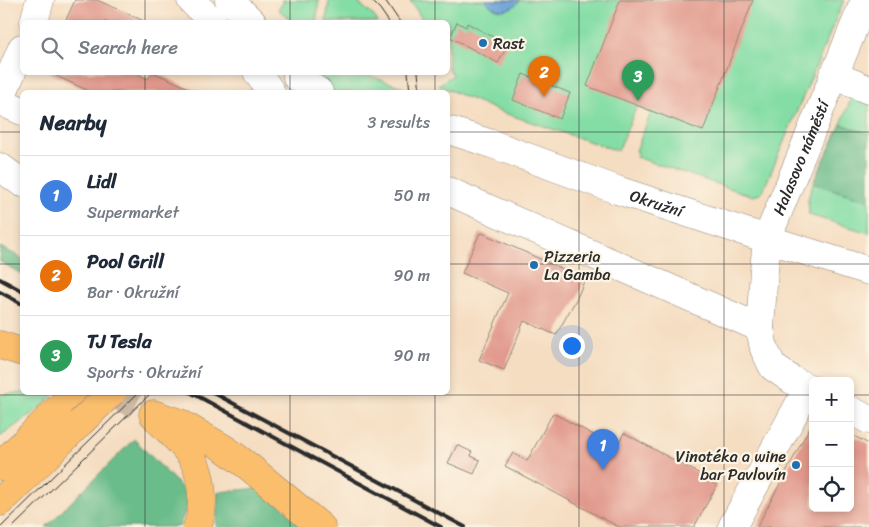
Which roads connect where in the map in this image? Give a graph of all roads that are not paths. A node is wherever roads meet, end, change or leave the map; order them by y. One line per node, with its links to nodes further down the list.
1 (40, 0): 5 (street)
2 (191, 0): 6 (street)
3 (229, 0): 7 (street)
4 (864, 0): 10 (street, Halasovo náměstí)
5 (35, 20)
6 (211, 20)
7 (250, 20)
8 (20, 53): 15 (street)
9 (260, 75): 12 (street)
10 (833, 75): 14 (street); 21 (street, Halasovo náměstí)
11 (298, 81): 13 (street)
12 (270, 90)
13 (315, 90)
14 (869, 90)
15 (0, 101): 16 (street)
16 (20, 110)
17 (450, 131): 21 (street, Okružní)
18 (0, 167): 19 (street)
19 (20, 182)
20 (450, 193): 23 (street)
21 (767, 239): 22 (street, Okružní); 23 (street, Halasovo náměstí)
22 (869, 271)
23 (760, 328): 26 (street, Halasovo náměstí)
24 (0, 345): 25 (main road)
25 (20, 351)
26 (809, 388)
27 (809, 391): 36 (street)
28 (105, 395): 29 (main road, bridge)
29 (71, 409): 32 (main road); 33 (main road)
30 (854, 412): 31 (street)
31 (869, 420)
32 (0, 466)
33 (0, 502)
34 (197, 527): 35 (main road)
35 (321, 527)
36 (732, 527)

